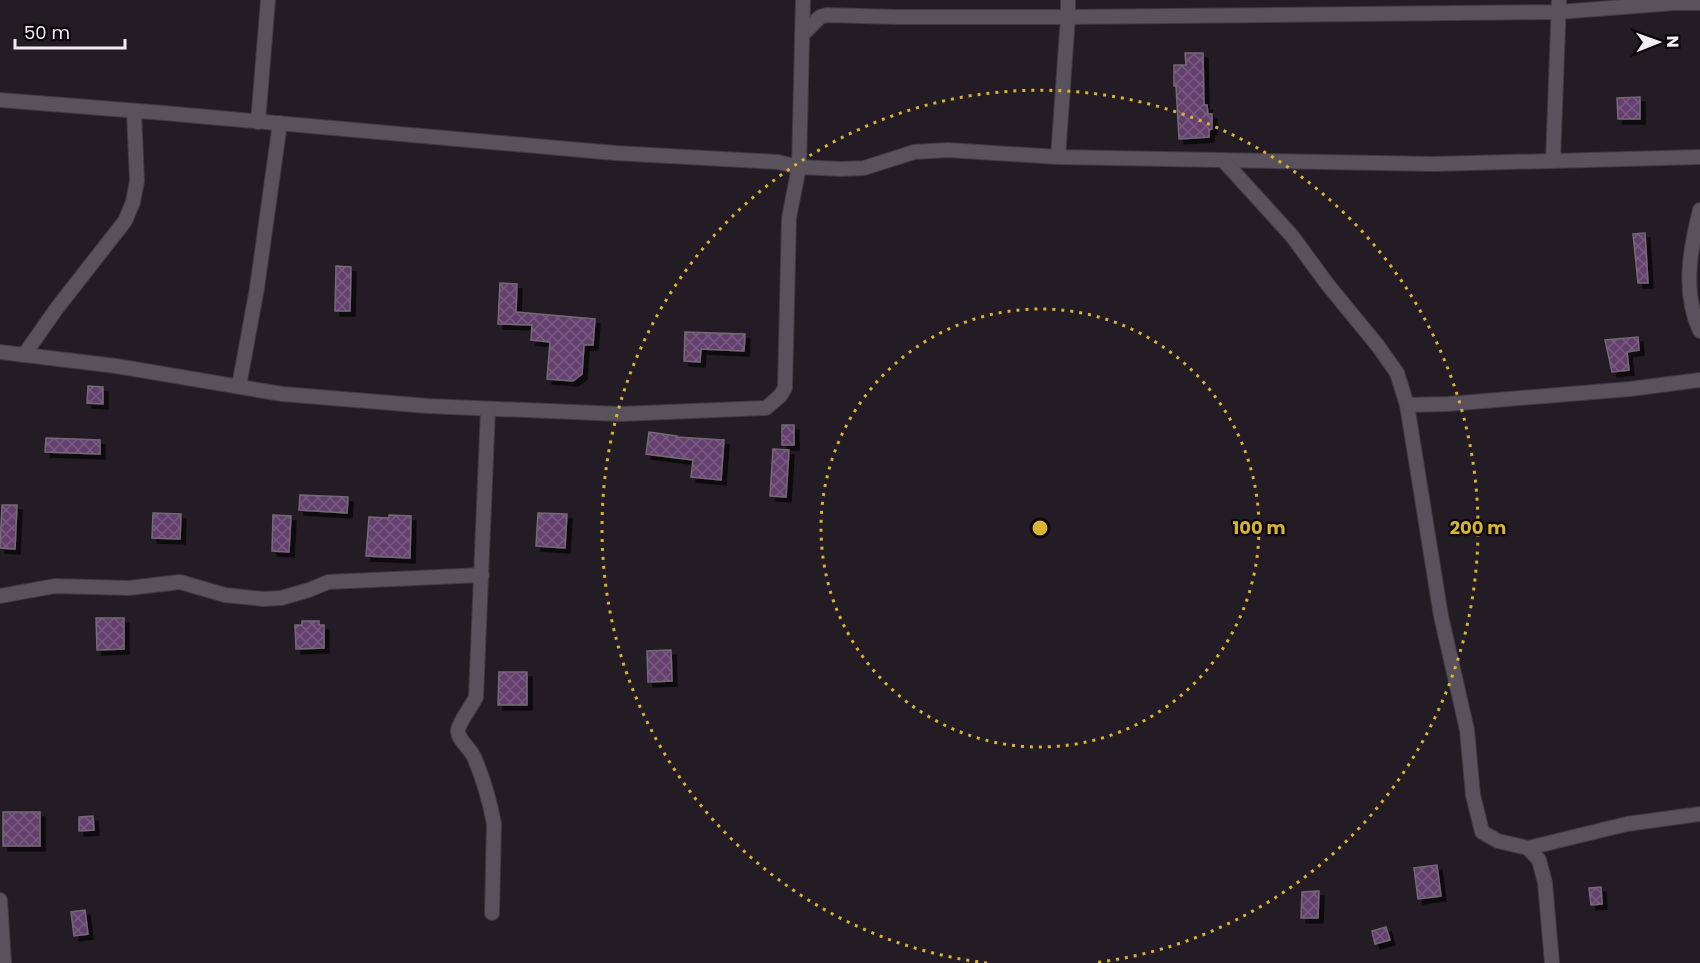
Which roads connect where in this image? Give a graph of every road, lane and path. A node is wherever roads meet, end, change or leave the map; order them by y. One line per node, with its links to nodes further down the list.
1 (268, 0): 12 (street)
2 (803, 0): 9 (street)
3 (1068, 0): 8 (street)
4 (1303, 0): 7 (street)
5 (1700, 3): 6 (street)
6 (1559, 6): 7 (street); 17 (street)
7 (1303, 14): 8 (street)
8 (1068, 17): 9 (street); 14 (street)
9 (802, 34): 18 (street)
10 (0, 100): 11 (street)
11 (134, 111): 12 (street); 22 (street)
12 (258, 122): 13 (street)
13 (280, 123): 18 (street); 24 (street)
14 (1058, 157): 16 (street); 18 (street)
15 (1700, 157): 17 (street)
16 (1222, 160): 17 (street); 25 (street)
17 (1553, 161)
18 (799, 167): 26 (street)
19 (1700, 210): 20 (street)
20 (1700, 331)
21 (0, 352): 22 (street)
22 (24, 355): 24 (street)
23 (1700, 380): 25 (street)
24 (239, 386): 26 (street)
25 (1407, 405): 30 (street)
26 (488, 409): 27 (street)
27 (482, 575): 28 (street); 32 (street)
28 (0, 596)
29 (1700, 814): 30 (street)
30 (1528, 848): 34 (street)
31 (0, 900): 33 (street)
32 (492, 913)
33 (4, 963)
34 (1552, 963)

